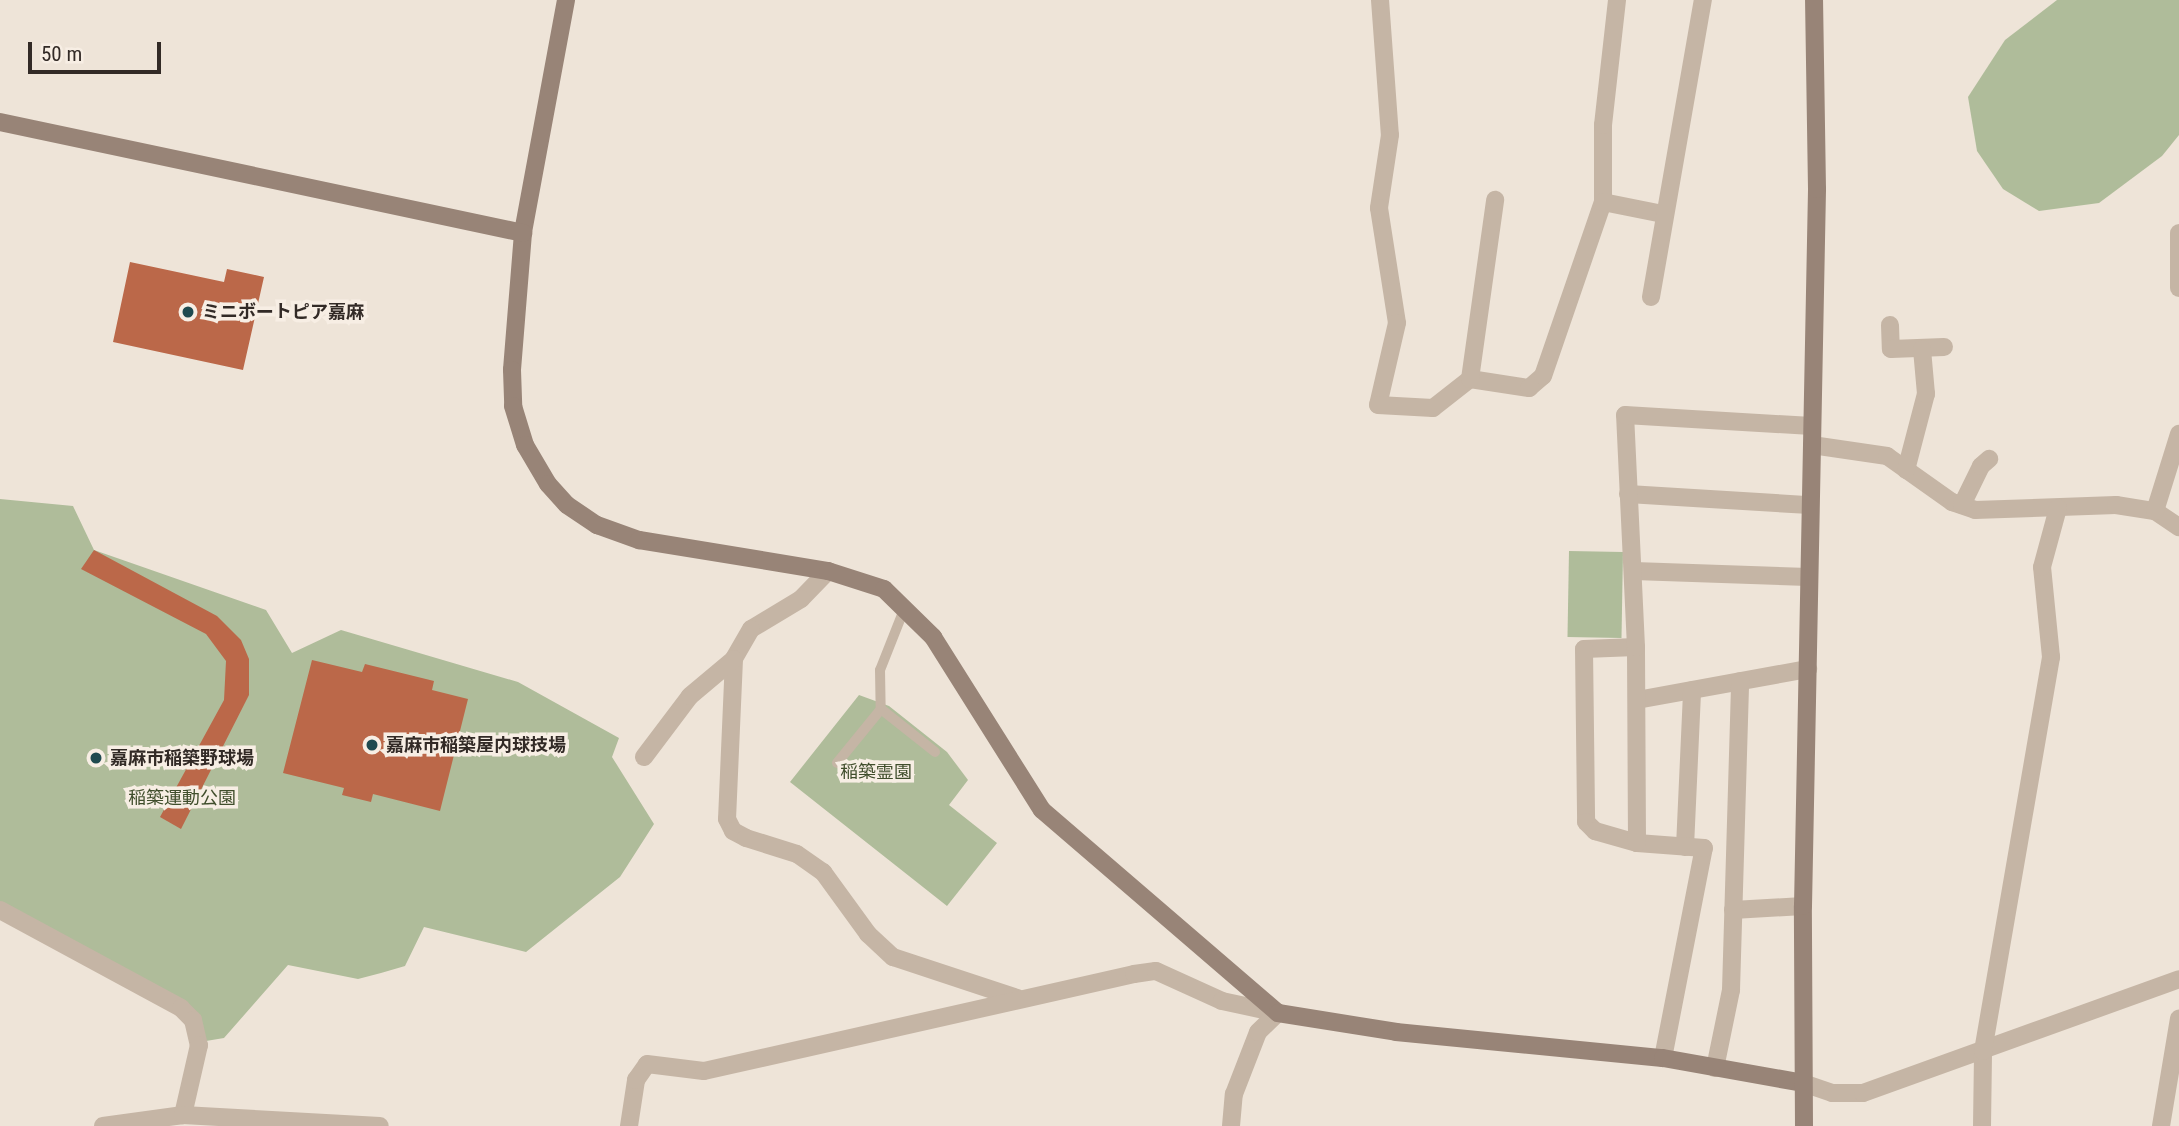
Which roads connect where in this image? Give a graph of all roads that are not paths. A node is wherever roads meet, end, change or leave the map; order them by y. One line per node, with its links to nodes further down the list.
1 (566, 0): 10 (street)
2 (1380, 0): 17 (street)
3 (1616, 0): 8 (street)
4 (1703, 0): 9 (street)
5 (1814, 0): 18 (street)
6 (0, 122): 10 (street)
7 (1495, 200): 17 (street)
8 (1603, 202): 9 (street); 17 (street)
9 (1663, 214): 13 (street)
10 (523, 233): 30 (street)
11 (2179, 233): 12 (street)
12 (2179, 288)
13 (1650, 297)
14 (1890, 326): 16 (street)
15 (1944, 347): 16 (street)
16 (1922, 349): 22 (street)
17 (1470, 379)
18 (1812, 426): 20 (street); 23 (street)
19 (2179, 433): 27 (street)
20 (1812, 445): 22 (street); 24 (street)
21 (1989, 459): 25 (street)
22 (1906, 470): 25 (street)
23 (1628, 494): 24 (street); 29 (street)
24 (1810, 505): 31 (street)
25 (1962, 505): 26 (street)
26 (2058, 508): 27 (street); 54 (street)
27 (2155, 511): 28 (street)
28 (2179, 527)
29 (1634, 570): 31 (street); 33 (street)
30 (828, 571): 32 (street); 34 (street)
31 (1808, 577): 35 (street)
32 (905, 607): 39 (lane); 52 (street)
33 (1636, 647): 38 (street); 43 (street)
34 (734, 659): 41 (street); 51 (street)
35 (1808, 669): 36 (street); 47 (street)
36 (1740, 681): 37 (street); 46 (street)
37 (1692, 690): 38 (street); 44 (street)
38 (1637, 700): 43 (street)
39 (881, 709): 40 (lane); 42 (lane)
40 (935, 752)
41 (644, 757)
42 (837, 762)
43 (1637, 843): 44 (street)
44 (1685, 847): 45 (street)
45 (1704, 848): 46 (street); 55 (street)
46 (1735, 848): 49 (street)
47 (1803, 905): 49 (street); 57 (street)
48 (0, 910): 58 (street)
49 (1733, 910): 56 (street)
50 (2179, 979): 54 (street)
51 (1020, 999): 52 (street); 61 (street)
52 (1278, 1013): 55 (street); 62 (street)
53 (2179, 1018): 65 (street)
54 (1983, 1051): 57 (street); 64 (street)
55 (1663, 1058): 56 (street)
56 (1715, 1068): 57 (street)
57 (1803, 1083): 63 (street)
58 (183, 1115): 59 (street); 60 (street)
59 (103, 1126)
60 (380, 1126)
61 (629, 1126)
62 (1231, 1126)
63 (1804, 1126)
64 (1982, 1126)
65 (2161, 1126)

